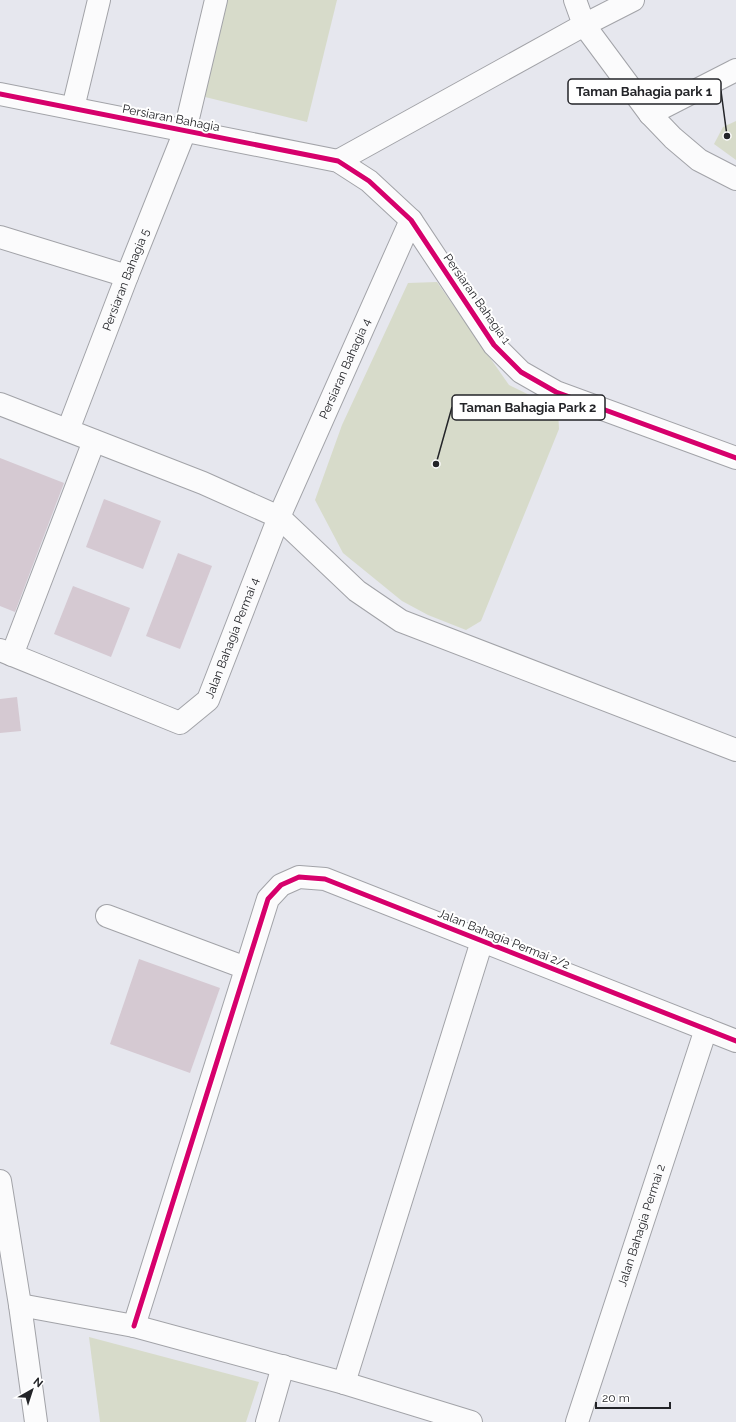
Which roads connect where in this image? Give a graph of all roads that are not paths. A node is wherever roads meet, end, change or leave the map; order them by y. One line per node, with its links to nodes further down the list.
1 (98, 0): 8 (street)
2 (216, 0): 10 (street, Persiaran Bahagia 5)
3 (575, 0): 5 (street)
4 (633, 0): 5 (street)
5 (584, 25): 9 (street); 11 (street)
6 (736, 70): 9 (street)
7 (0, 94): 8 (street, Persiaran Bahagia)
8 (73, 108): 10 (street, Persiaran Bahagia)
9 (650, 114): 12 (street)
10 (185, 131): 11 (street, Persiaran Bahagia); 15 (street, Persiaran Bahagia 5)
11 (338, 161): 13 (street, Persiaran Bahagia 1)
12 (736, 179)
13 (411, 220): 19 (street, Persiaran Bahagia 1); 20 (street, Persiaran Bahagia 4)
14 (0, 237): 15 (street)
15 (127, 276): 17 (street, Persiaran Bahagia 5)
16 (0, 404): 17 (street)
17 (68, 430): 18 (street)
18 (94, 441): 20 (street); 21 (street)
19 (736, 458)
20 (279, 517): 21 (street, Jalan Bahagia Permai 4); 22 (street)
21 (6, 652)
22 (736, 750)
23 (107, 916): 25 (street)
24 (482, 941): 25 (street, Jalan Bahagia Permai 2/2); 26 (street, Jalan Bahagia Permai 2/2); 32 (street)
25 (246, 968): 30 (street)
26 (706, 1029): 27 (street, Jalan Bahagia Permai 2/2); 36 (street, Jalan Bahagia Permai 2)
27 (736, 1041)
28 (0, 1181): 29 (street)
29 (20, 1306): 30 (street); 33 (street)
30 (134, 1326): 31 (street)
31 (283, 1366): 32 (street); 34 (street)
32 (344, 1383): 35 (street)
33 (36, 1422)
34 (267, 1422)
35 (471, 1422)
36 (577, 1422)

